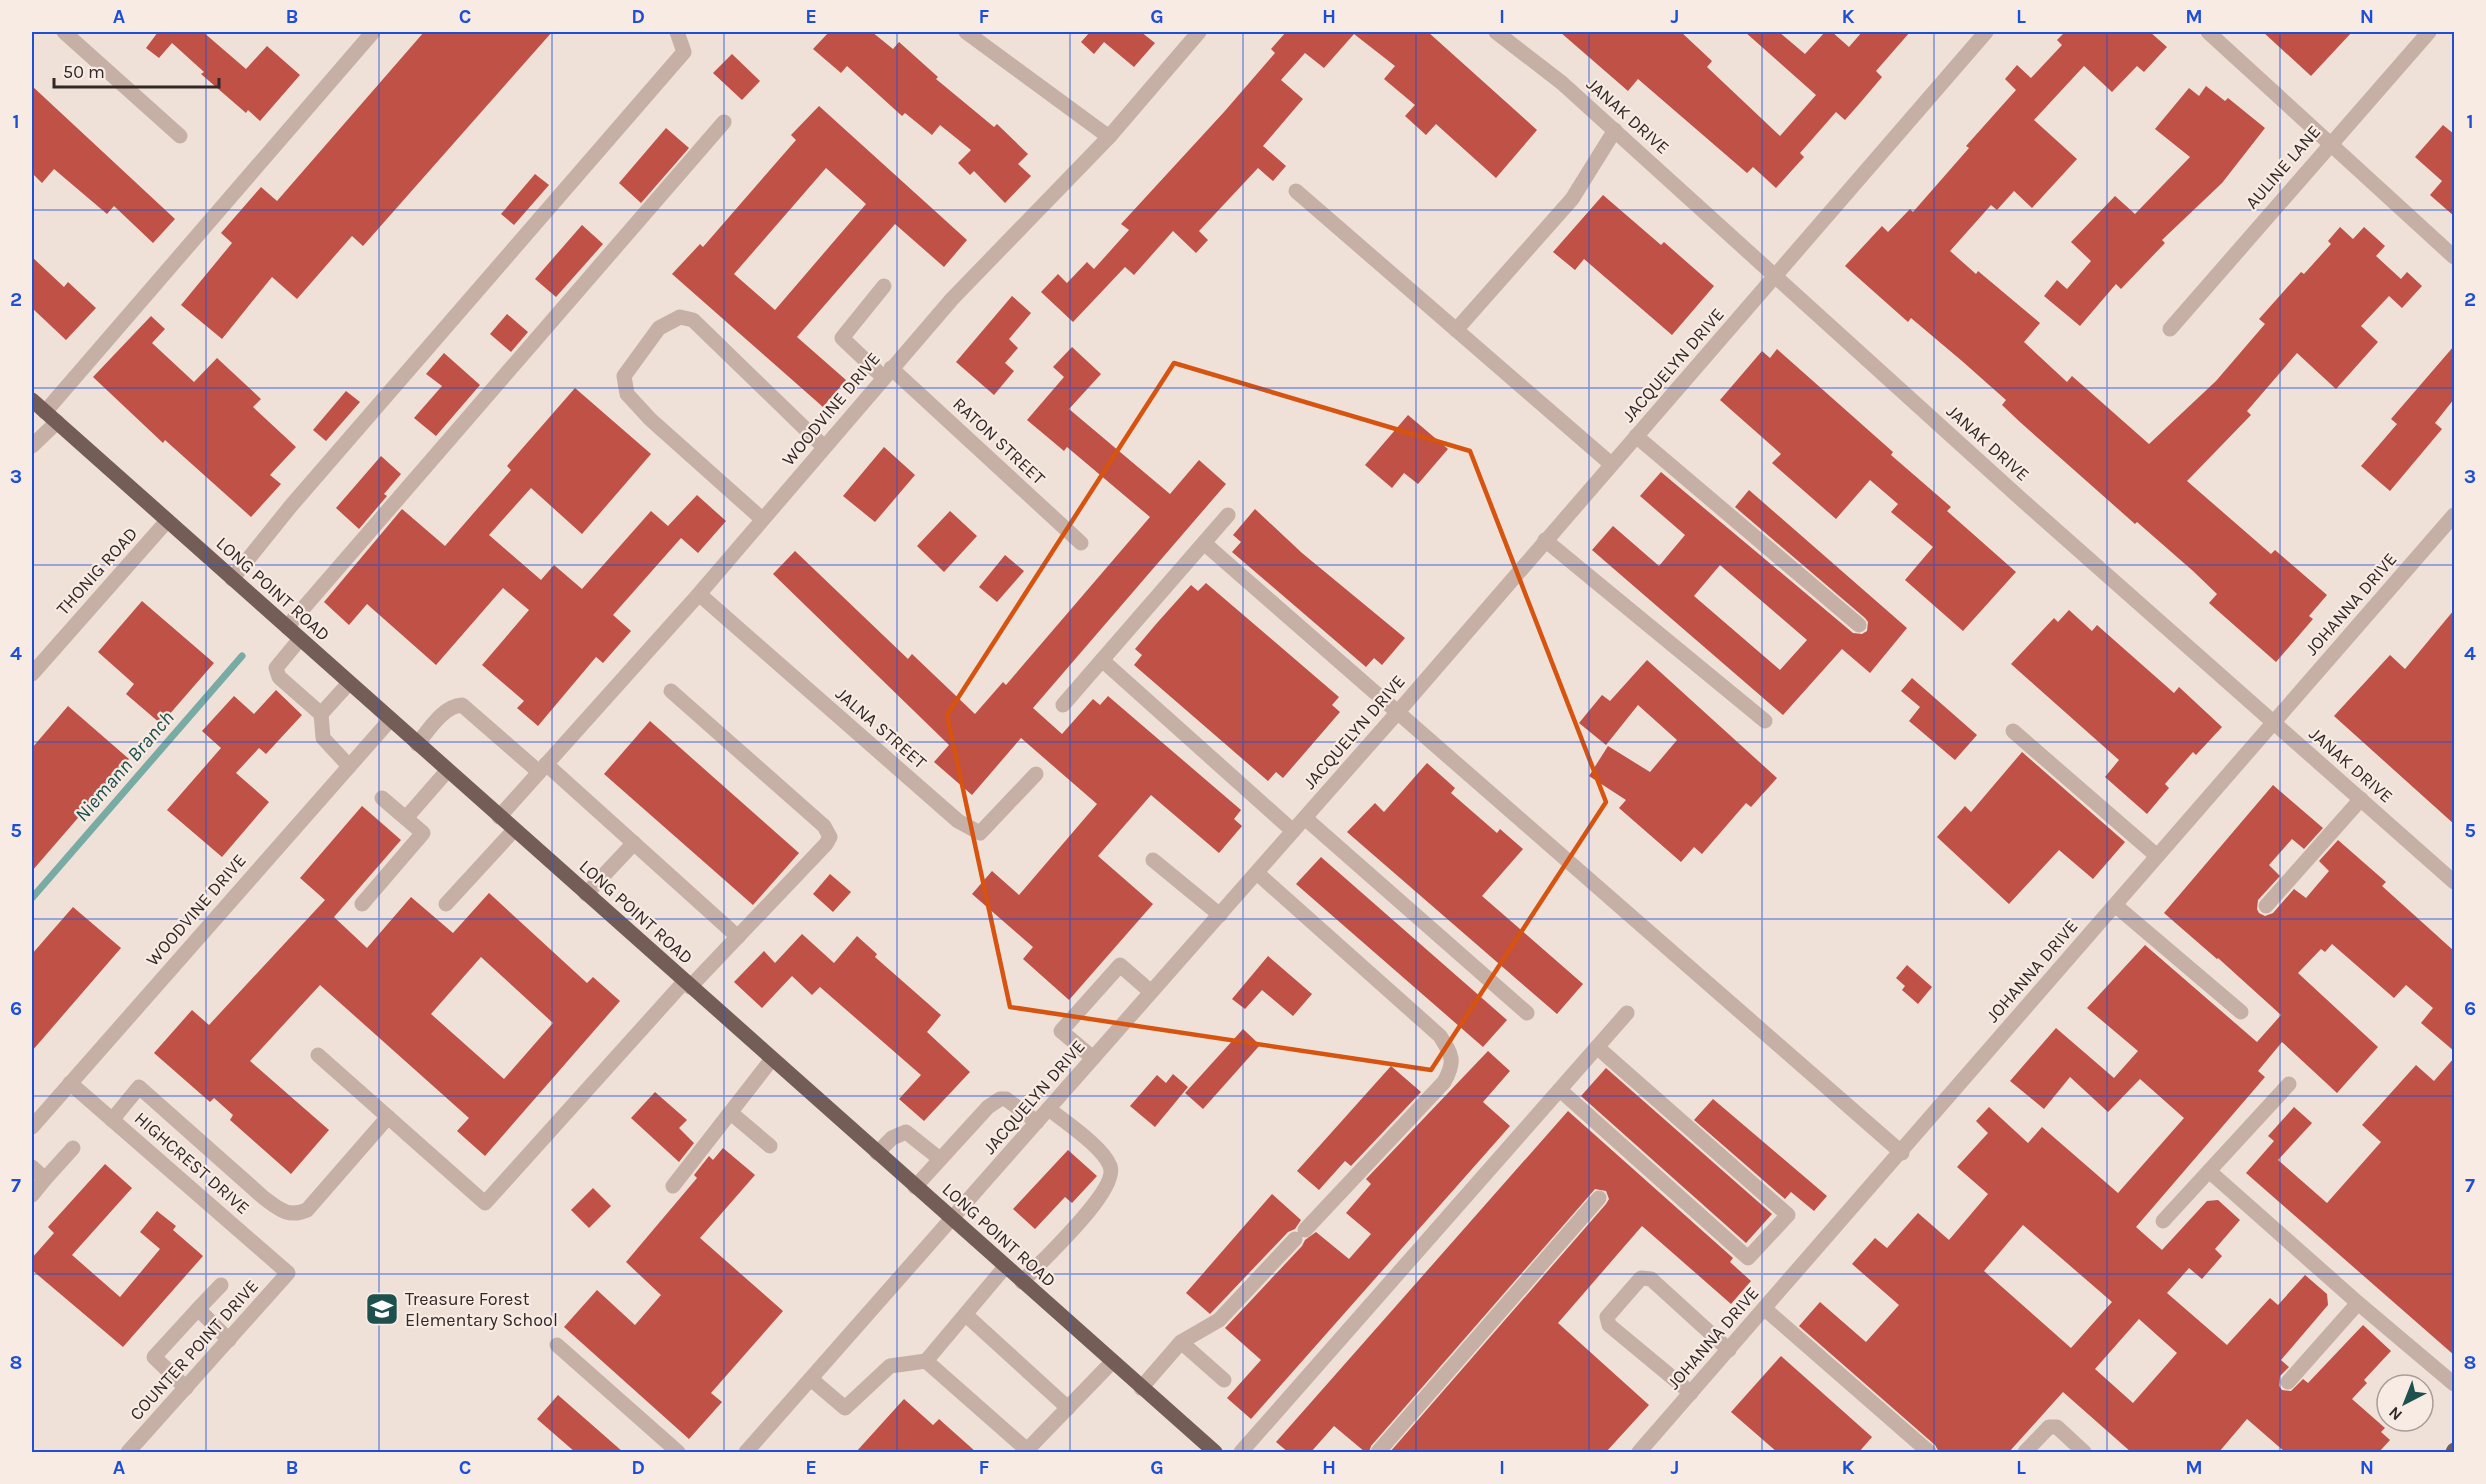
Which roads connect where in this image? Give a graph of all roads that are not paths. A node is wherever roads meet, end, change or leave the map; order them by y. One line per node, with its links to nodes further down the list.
1 (64, 32): 12 (street)
2 (373, 32): 23 (street)
3 (677, 32): 35 (street)
4 (966, 32): 13 (street)
5 (1199, 32): 13 (street, WOODVINE DRIVE)
6 (1496, 32): 11 (street, JANAK DRIVE)
7 (1986, 32): 17 (street, JACQUELYN DRIVE)
8 (2208, 32): 14 (street)
9 (2429, 32): 14 (street, AULINE LANE)
10 (724, 122): 38 (street)
11 (1615, 130): 17 (street, JANAK DRIVE); 20 (street)
12 (180, 136)
13 (1109, 136): 21 (street, WOODVINE DRIVE)
14 (2330, 142): 16 (street); 19 (street, AULINE LANE)
15 (1296, 191): 20 (street)
16 (2454, 257)
17 (1776, 276): 24 (street, JACQUELYN DRIVE); 49 (street, JANAK DRIVE)
18 (884, 286): 21 (street, RATON STREET)
19 (2170, 329)
20 (1456, 330): 27 (street)
21 (887, 373): 26 (street, WOODVINE DRIVE); 33 (street, RATON STREET)
22 (32, 400): 23 (main road, LONG POINT ROAD)
23 (51, 417): 25 (street); 31 (main road, LONG POINT ROAD)
24 (1636, 436): 27 (street, JACQUELYN DRIVE); 37 (street)
25 (32, 446)
26 (824, 447): 30 (street, WOODVINE DRIVE); 30 (street)
27 (1611, 464): 32 (street, JACQUELYN DRIVE)
28 (1228, 515): 34 (street)
29 (2454, 515): 49 (street, JOHANNA DRIVE)
30 (762, 519): 36 (street, WOODVINE DRIVE)
31 (167, 521): 35 (main road, LONG POINT ROAD); 41 (street, THONIG ROAD)
32 (1545, 540): 45 (street, JACQUELYN DRIVE); 48 (street)
33 (1082, 543)
34 (1204, 543): 40 (street); 45 (street)
35 (232, 579): 38 (main road, LONG POINT ROAD)
36 (699, 594): 53 (street, WOODVINE DRIVE); 55 (street, JALNA STREET)
37 (1859, 625)
38 (287, 627): 39 (main road, LONG POINT ROAD)
39 (300, 639): 42 (main road, LONG POINT ROAD); 46 (street)
40 (1102, 660): 44 (street); 62 (street)
41 (32, 674)
42 (349, 683): 46 (street); 47 (main road, LONG POINT ROAD)
43 (671, 691): 74 (street)
44 (1063, 705)
45 (1397, 713): 60 (street, JACQUELYN DRIVE); 96 (street)
46 (321, 714): 52 (street)
47 (390, 720): 51 (main road, LONG POINT ROAD); 52 (street, WOODVINE DRIVE)
48 (1765, 721)
49 (2273, 722): 57 (street, JANAK DRIVE); 64 (street, JOHANNA DRIVE)
50 (2013, 731): 64 (street)
51 (417, 744): 53 (street); 54 (main road, LONG POINT ROAD)
52 (349, 766): 84 (street, WOODVINE DRIVE)
53 (543, 768): 58 (street, WOODVINE DRIVE); 63 (street)
54 (447, 771): 58 (main road, LONG POINT ROAD); 59 (street)
55 (1036, 774)
56 (382, 798): 59 (street)
57 (2361, 799): 67 (street, JANAK DRIVE); 72 (street)
58 (499, 817): 61 (main road, LONG POINT ROAD)
59 (406, 818): 69 (street)
60 (1305, 818): 62 (street, JACQUELYN DRIVE); 78 (street)
61 (514, 830): 68 (main road, LONG POINT ROAD); 70 (street)
62 (1293, 831): 66 (street, JACQUELYN DRIVE)
63 (634, 843): 68 (street); 74 (street)
64 (2157, 856): 71 (street, JOHANNA DRIVE)
65 (1153, 860): 73 (street)
66 (1257, 873): 73 (street, JACQUELYN DRIVE); 116 (street)
67 (2454, 882)
68 (586, 894): 75 (main road, LONG POINT ROAD)
69 (362, 904)
70 (446, 904)
71 (2115, 905): 77 (street); 96 (street, JOHANNA DRIVE)
72 (2266, 906)
73 (1220, 915): 76 (street, JACQUELYN DRIVE)
74 (738, 937): 75 (street)
75 (687, 984): 83 (main road, LONG POINT ROAD); 89 (street)
76 (1151, 992): 82 (street, JACQUELYN DRIVE); 82 (street)
77 (2241, 1012)
78 (1527, 1013)
79 (1627, 1013): 80 (street)
80 (1597, 1047): 86 (street); 86 (street)
81 (318, 1055): 89 (street)
82 (1093, 1058): 87 (street, JACQUELYN DRIVE)
83 (772, 1059): 88 (street); 95 (main road, LONG POINT ROAD)
84 (70, 1083): 90 (street, HIGHCREST DRIVE); 92 (street, WOODVINE DRIVE)
85 (2289, 1084): 99 (street)
86 (1560, 1090): 133 (street)
87 (1049, 1108): 91 (street, JACQUELYN DRIVE); 109 (street)
88 (731, 1113): 93 (street); 101 (street)
89 (388, 1117): 90 (street)
90 (112, 1120): 108 (street, HIGHCREST DRIVE)
91 (1037, 1122): 97 (street); 105 (street, JACQUELYN DRIVE)
92 (32, 1127)
93 (770, 1146)
94 (73, 1148): 100 (street)
95 (877, 1153): 97 (street); 102 (main road, LONG POINT ROAD)
96 (1902, 1153): 113 (street, JOHANNA DRIVE)
97 (940, 1159): 102 (street)
98 (32, 1167): 100 (street)
99 (2209, 1171): 106 (street); 111 (street)
100 (45, 1179): 103 (street)
101 (673, 1186)
102 (915, 1186): 105 (main road, LONG POINT ROAD)
103 (32, 1195)
104 (1599, 1198): 134 (street)
105 (952, 1219): 107 (main road, LONG POINT ROAD); 121 (street, JACQUELYN DRIVE)
106 (2163, 1221)
107 (1005, 1267): 109 (main road, LONG POINT ROAD); 114 (street)
108 (288, 1273): 115 (street, COUNTER POINT DRIVE)
109 (1022, 1282): 120 (main road, LONG POINT ROAD)
110 (221, 1285): 112 (street)
111 (2358, 1304): 123 (street); 124 (street)
112 (198, 1309): 115 (street); 125 (street)
113 (1765, 1309): 118 (street, JOHANNA DRIVE); 136 (street)
114 (966, 1315): 119 (street); 128 (street)
115 (229, 1340): 125 (street, COUNTER POINT DRIVE)
116 (1181, 1342): 122 (street); 126 (street)
117 (557, 1345): 131 (street)
118 (1729, 1350): 127 (street, JOHANNA DRIVE); 127 (street)
119 (926, 1361): 121 (street); 128 (street)
120 (1112, 1362): 126 (main road, LONG POINT ROAD); 128 (street)
121 (811, 1379): 132 (street, JACQUELYN DRIVE)
122 (1224, 1380)
123 (2288, 1382)
124 (2454, 1384)
125 (186, 1388): 130 (street, COUNTER POINT DRIVE)
126 (1141, 1388): 129 (main road, LONG POINT ROAD)
127 (1691, 1393): 135 (street, JOHANNA DRIVE)
128 (1068, 1408)
129 (1211, 1451)
130 (128, 1452)
131 (678, 1452)
132 (746, 1452)
133 (1241, 1452)
134 (1378, 1452)
135 (1639, 1452)
136 (1929, 1452)
137 (2025, 1452): 138 (street)
138 (2084, 1452)

